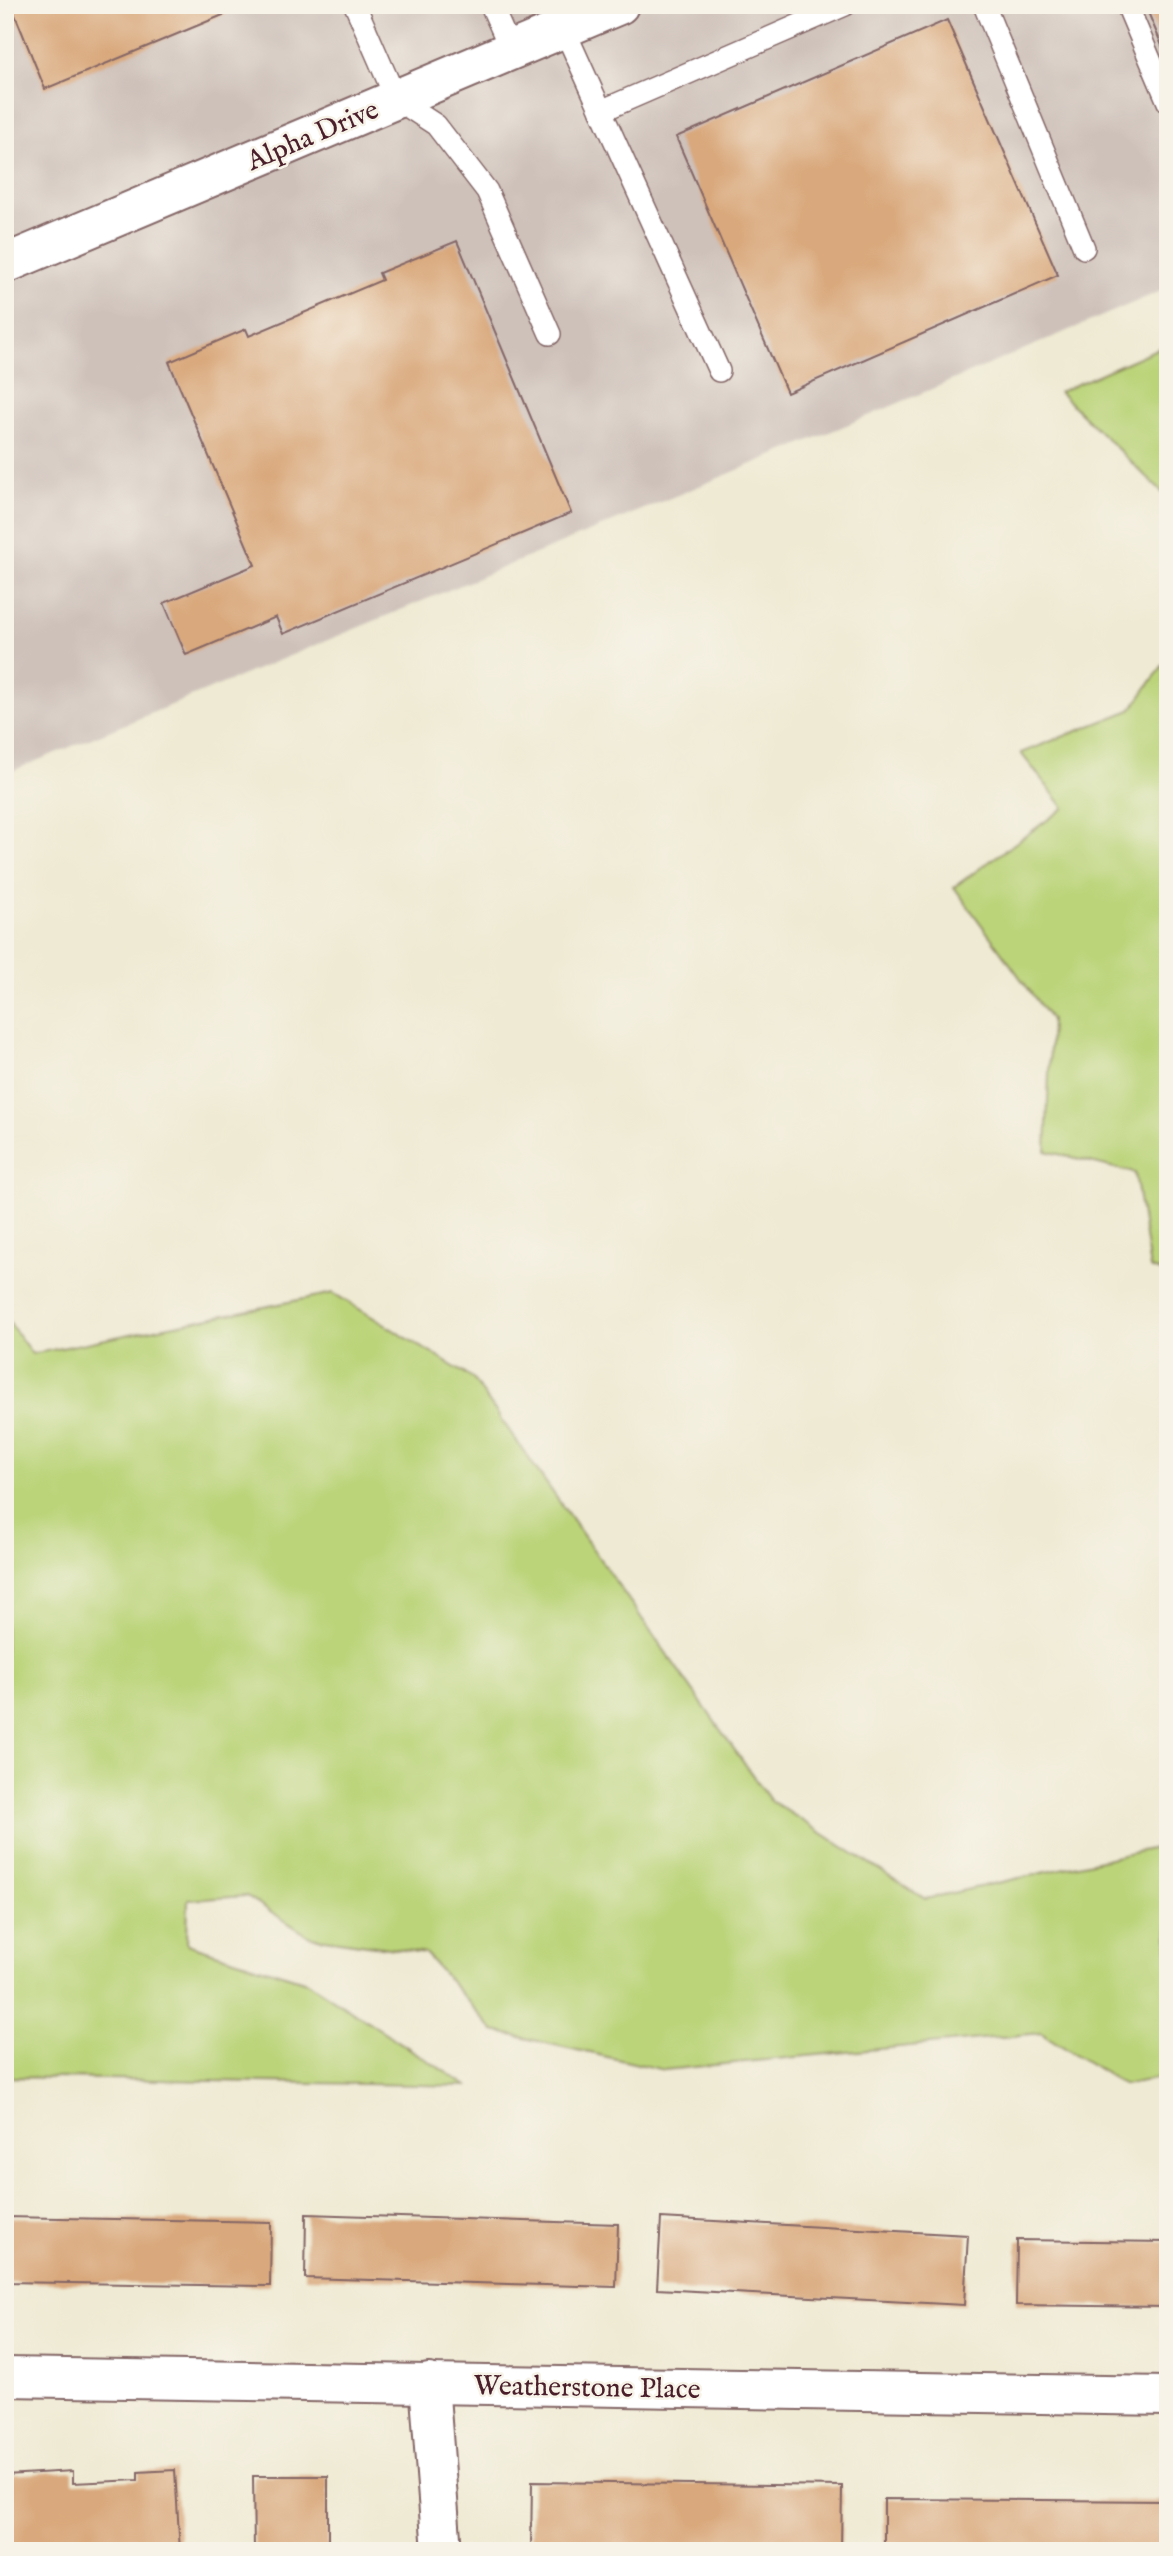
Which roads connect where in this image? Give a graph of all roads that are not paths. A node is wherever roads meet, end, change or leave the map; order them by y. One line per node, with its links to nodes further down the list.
1 (355, 5): 9 (lane)
2 (491, 5): 8 (lane)
3 (619, 5): 7 (street, Alpha Drive)
4 (845, 5): 11 (lane)
5 (984, 5): 12 (lane)
6 (1127, 5): 10 (lane)
7 (564, 29): 8 (street, Alpha Drive); 11 (lane)
8 (511, 51): 9 (street, Alpha Drive)
9 (396, 99): 13 (street, Alpha Drive); 14 (lane)
10 (1168, 102)
11 (601, 111): 15 (lane)
12 (1084, 248)
13 (5, 264)
14 (550, 334)
15 (719, 371)
16 (5, 2377): 17 (street, Weatherstone Place)
17 (429, 2383): 18 (street, Weatherstone Place); 19 (street)
18 (1168, 2396)
19 (442, 2551)

